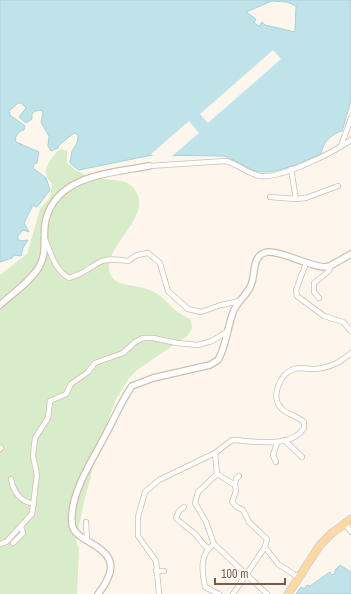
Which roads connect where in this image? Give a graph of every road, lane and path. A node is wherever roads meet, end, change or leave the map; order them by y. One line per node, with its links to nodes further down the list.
1 (351, 118): 3 (street)
2 (351, 140): 3 (street)
3 (341, 146): 5 (street)
4 (149, 166): 5 (street); 9 (street)
5 (291, 169): 8 (street)
6 (338, 186): 8 (street)
7 (270, 197): 8 (street)
8 (296, 199)
9 (44, 237): 14 (street); 15 (street)
10 (351, 254): 12 (street)
11 (306, 263): 12 (street); 14 (street); 16 (street)
12 (330, 266): 13 (street)
13 (319, 298)
14 (240, 301): 17 (street)
15 (0, 305)
16 (351, 330)
17 (228, 331): 28 (street); 34 (street)
18 (351, 353): 19 (street)
19 (284, 440): 20 (street); 22 (street)
20 (277, 442): 21 (street); 23 (street)
21 (215, 453): 24 (street); 40 (street)
22 (302, 457)
23 (276, 462)
24 (217, 474): 27 (street); 37 (street)
25 (239, 476): 27 (street)
26 (11, 479): 28 (street)
27 (235, 485): 38 (street)
28 (34, 504): 32 (street)
29 (184, 507): 39 (street)
30 (86, 522): 34 (street)
31 (348, 522): 33 (street); 43 (main road)
32 (22, 527): 35 (street); 36 (street)
33 (351, 532)
34 (87, 540): 44 (street)
35 (13, 543)
36 (0, 544)
37 (214, 544): 39 (street); 42 (street)
38 (265, 547): 42 (street); 43 (street)
39 (208, 548): 46 (street)
40 (156, 571): 41 (street); 45 (street)
41 (164, 571)
42 (246, 574): 47 (street); 48 (street)
43 (298, 577): 49 (main road)
44 (98, 594)
45 (159, 594)
46 (219, 594)
47 (233, 594)
48 (267, 594)
49 (288, 594)

